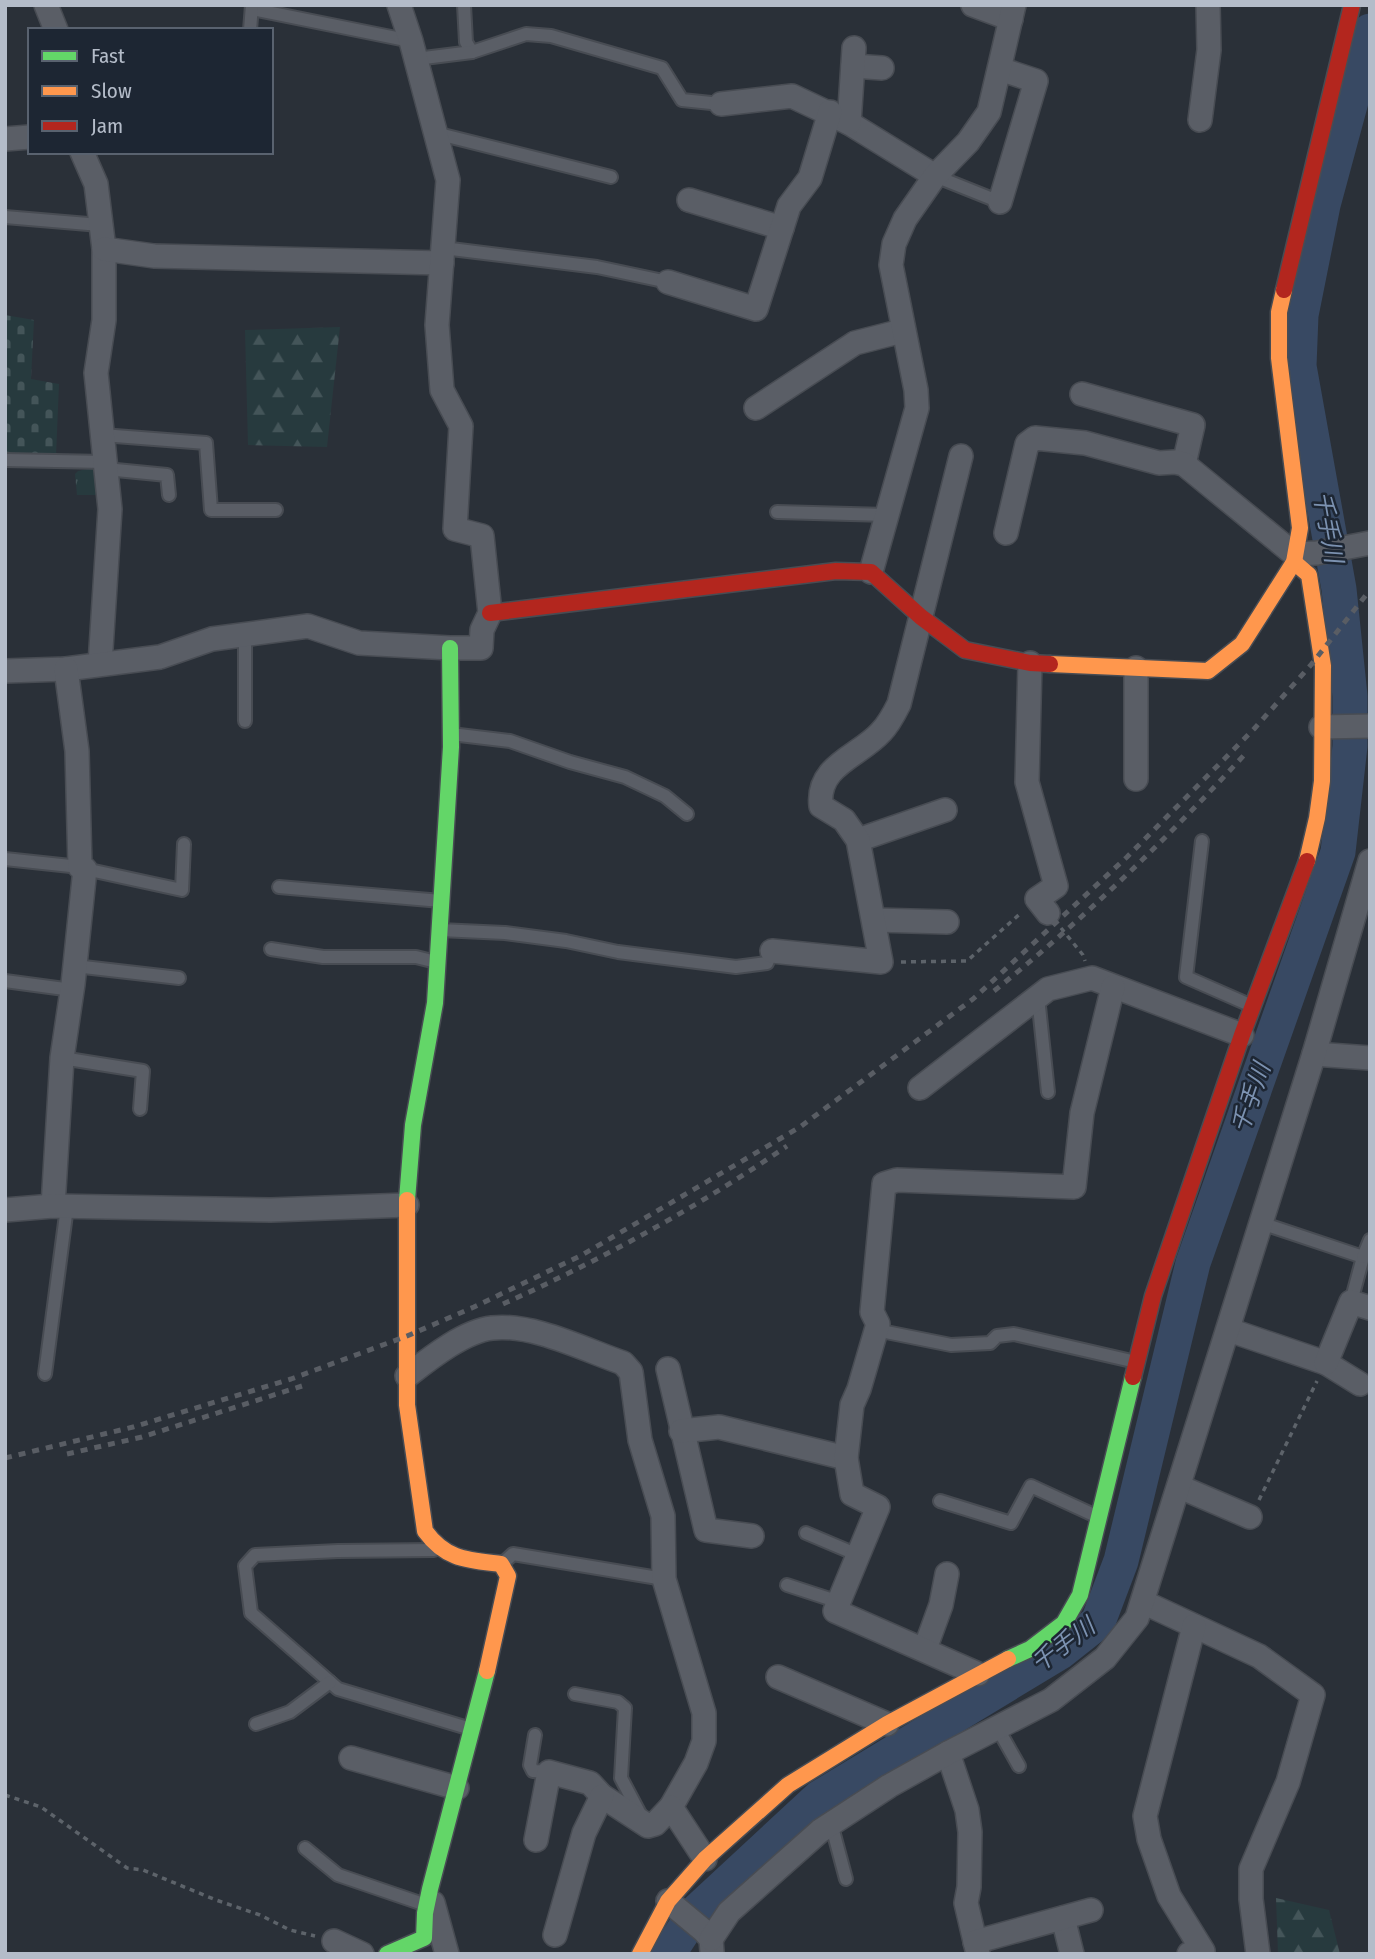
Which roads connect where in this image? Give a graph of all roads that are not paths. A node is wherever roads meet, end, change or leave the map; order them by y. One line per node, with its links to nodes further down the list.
1 (46, 5): 9 (street)
2 (398, 5): 11 (street)
3 (464, 5): 12 (lane)
4 (973, 5): 8 (street)
5 (1208, 5): 17 (street)
6 (1352, 5): 46 (street)
7 (252, 7): 10 (lane); 11 (lane)
8 (1013, 12): 14 (street)
9 (55, 28)
10 (250, 28)
11 (414, 50): 12 (lane); 18 (street)
12 (472, 52): 15 (lane)
13 (882, 68): 16 (street)
14 (1000, 69): 22 (street); 25 (street)
15 (721, 104): 16 (street)
16 (840, 117): 22 (street); 28 (street)
17 (1200, 120)
18 (435, 134): 23 (lane); 30 (street)
19 (28, 137): 20 (street)
20 (5, 139)
21 (83, 154): 27 (street)
22 (936, 176): 25 (lane); 32 (street)
23 (611, 177)
24 (690, 200): 28 (street)
25 (1000, 201)
26 (5, 217): 27 (lane)
27 (100, 225): 29 (street)
28 (782, 228): 31 (street)
29 (104, 248): 30 (street); 35 (street)
30 (442, 256): 31 (lane); 48 (street)
31 (668, 282)
32 (902, 331): 34 (street); 43 (street)
33 (1082, 394): 38 (street)
34 (756, 408)
35 (102, 435): 39 (street); 41 (lane)
36 (961, 456): 49 (street)
37 (5, 460): 39 (lane)
38 (1184, 464): 44 (street); 46 (street)
39 (106, 466): 40 (lane); 53 (street)
40 (169, 495)
41 (276, 510)
42 (777, 512): 43 (lane)
43 (887, 515): 47 (street)
44 (1006, 533)
45 (1365, 544): 46 (street)
46 (1294, 558): 55 (street); 59 (street)
47 (871, 572): 48 (street); 49 (street)
48 (490, 613): 51 (street)
49 (921, 617): 52 (street); 64 (street)
50 (245, 634): 51 (street); 53 (street); 57 (lane)
51 (450, 648): 60 (street)
52 (1030, 663): 55 (street); 72 (street)
53 (100, 664): 54 (street)
54 (66, 668): 56 (street); 69 (street)
55 (1136, 668): 61 (street)
56 (5, 671)
57 (245, 721)
58 (1370, 726): 59 (street)
59 (1325, 727): 85 (street)
60 (451, 733): 63 (lane); 71 (street)
61 (1136, 779)
62 (945, 810): 64 (street)
63 (687, 814)
64 (858, 840): 73 (street)
65 (1202, 841): 85 (lane)
66 (184, 844): 69 (lane)
67 (5, 859): 69 (lane)
68 (1370, 861): 87 (street)
69 (82, 868): 79 (street)
70 (279, 887): 71 (lane)
71 (441, 901): 75 (street)
72 (1043, 906)
73 (875, 920): 74 (street); 77 (street)
74 (947, 922)
75 (438, 930): 77 (lane); 78 (street)
76 (271, 949): 78 (lane)
77 (772, 951)
78 (436, 962): 93 (street)
79 (75, 966): 80 (lane); 83 (street)
80 (179, 978)
81 (5, 981): 83 (lane)
82 (1102, 983): 84 (street); 86 (street); 100 (street)
83 (72, 990): 88 (street)
84 (1038, 997): 90 (street); 91 (lane)
85 (1253, 1006): 86 (street)
86 (1242, 1035): 102 (street)
87 (1314, 1054): 89 (street); 96 (street)
88 (62, 1058): 92 (lane); 94 (street)
89 (1370, 1058)
90 (919, 1088)
91 (1048, 1091)
92 (140, 1109)
93 (407, 1205): 94 (street); 106 (street)
94 (60, 1207): 95 (street); 105 (lane)
95 (5, 1210)
96 (1262, 1223): 98 (lane); 101 (street)
97 (1370, 1240): 98 (lane)
98 (1363, 1257): 99 (lane)
99 (1360, 1305): 103 (street)
100 (876, 1330): 102 (lane); 109 (street)
101 (1229, 1330): 103 (street); 110 (street)
102 (1137, 1362): 113 (street)
103 (1326, 1363): 107 (street)
104 (668, 1369): 108 (street)
105 (45, 1374)
106 (407, 1376): 116 (street); 120 (street)
107 (1360, 1384)
108 (681, 1431): 109 (street); 115 (street)
109 (846, 1458): 117 (street)
110 (1180, 1487): 112 (street); 123 (street)
111 (940, 1501): 113 (lane)
112 (1250, 1517)
113 (1100, 1518): 126 (street)
114 (806, 1533): 117 (lane)
115 (751, 1536)
116 (440, 1550): 118 (street); 128 (lane)
117 (858, 1555): 122 (street)
118 (501, 1564): 120 (lane); 133 (street)
119 (947, 1574): 125 (street)
120 (664, 1579): 141 (street)
121 (787, 1585): 122 (lane)
122 (839, 1602): 125 (street)
123 (1143, 1602): 124 (street); 132 (street)
124 (1194, 1626): 156 (street); 162 (street)
125 (925, 1649): 126 (street)
126 (978, 1674): 131 (street)
127 (778, 1677): 131 (street)
128 (330, 1682): 130 (lane); 133 (lane)
129 (575, 1694): 143 (lane)
130 (256, 1724)
131 (887, 1724): 146 (street)
132 (998, 1727): 135 (street); 137 (lane)
133 (472, 1729): 139 (street)
134 (535, 1735): 138 (lane)
135 (948, 1752): 142 (street); 155 (street)
136 (351, 1758): 139 (street)
137 (1019, 1766)
138 (549, 1772): 140 (street); 144 (street)
139 (457, 1788): 148 (street)
140 (602, 1796): 143 (street); 152 (street)
141 (671, 1807): 143 (street); 146 (street)
142 (831, 1823): 147 (lane); 154 (street)
143 (648, 1826)
144 (536, 1840)
145 (305, 1848): 148 (lane)
146 (705, 1859): 149 (street)
147 (846, 1879)
148 (428, 1897): 158 (street); 159 (street)
149 (672, 1904): 154 (street); 160 (street)
150 (1091, 1910): 151 (street)
151 (1063, 1918): 155 (street); 161 (street)
152 (555, 1935)
153 (334, 1941): 157 (street)
154 (709, 1941)
155 (976, 1948)
156 (1199, 1953)
157 (362, 1954)
158 (387, 1954)
159 (447, 1954)
160 (640, 1954)
161 (1072, 1954)
162 (1258, 1954)

